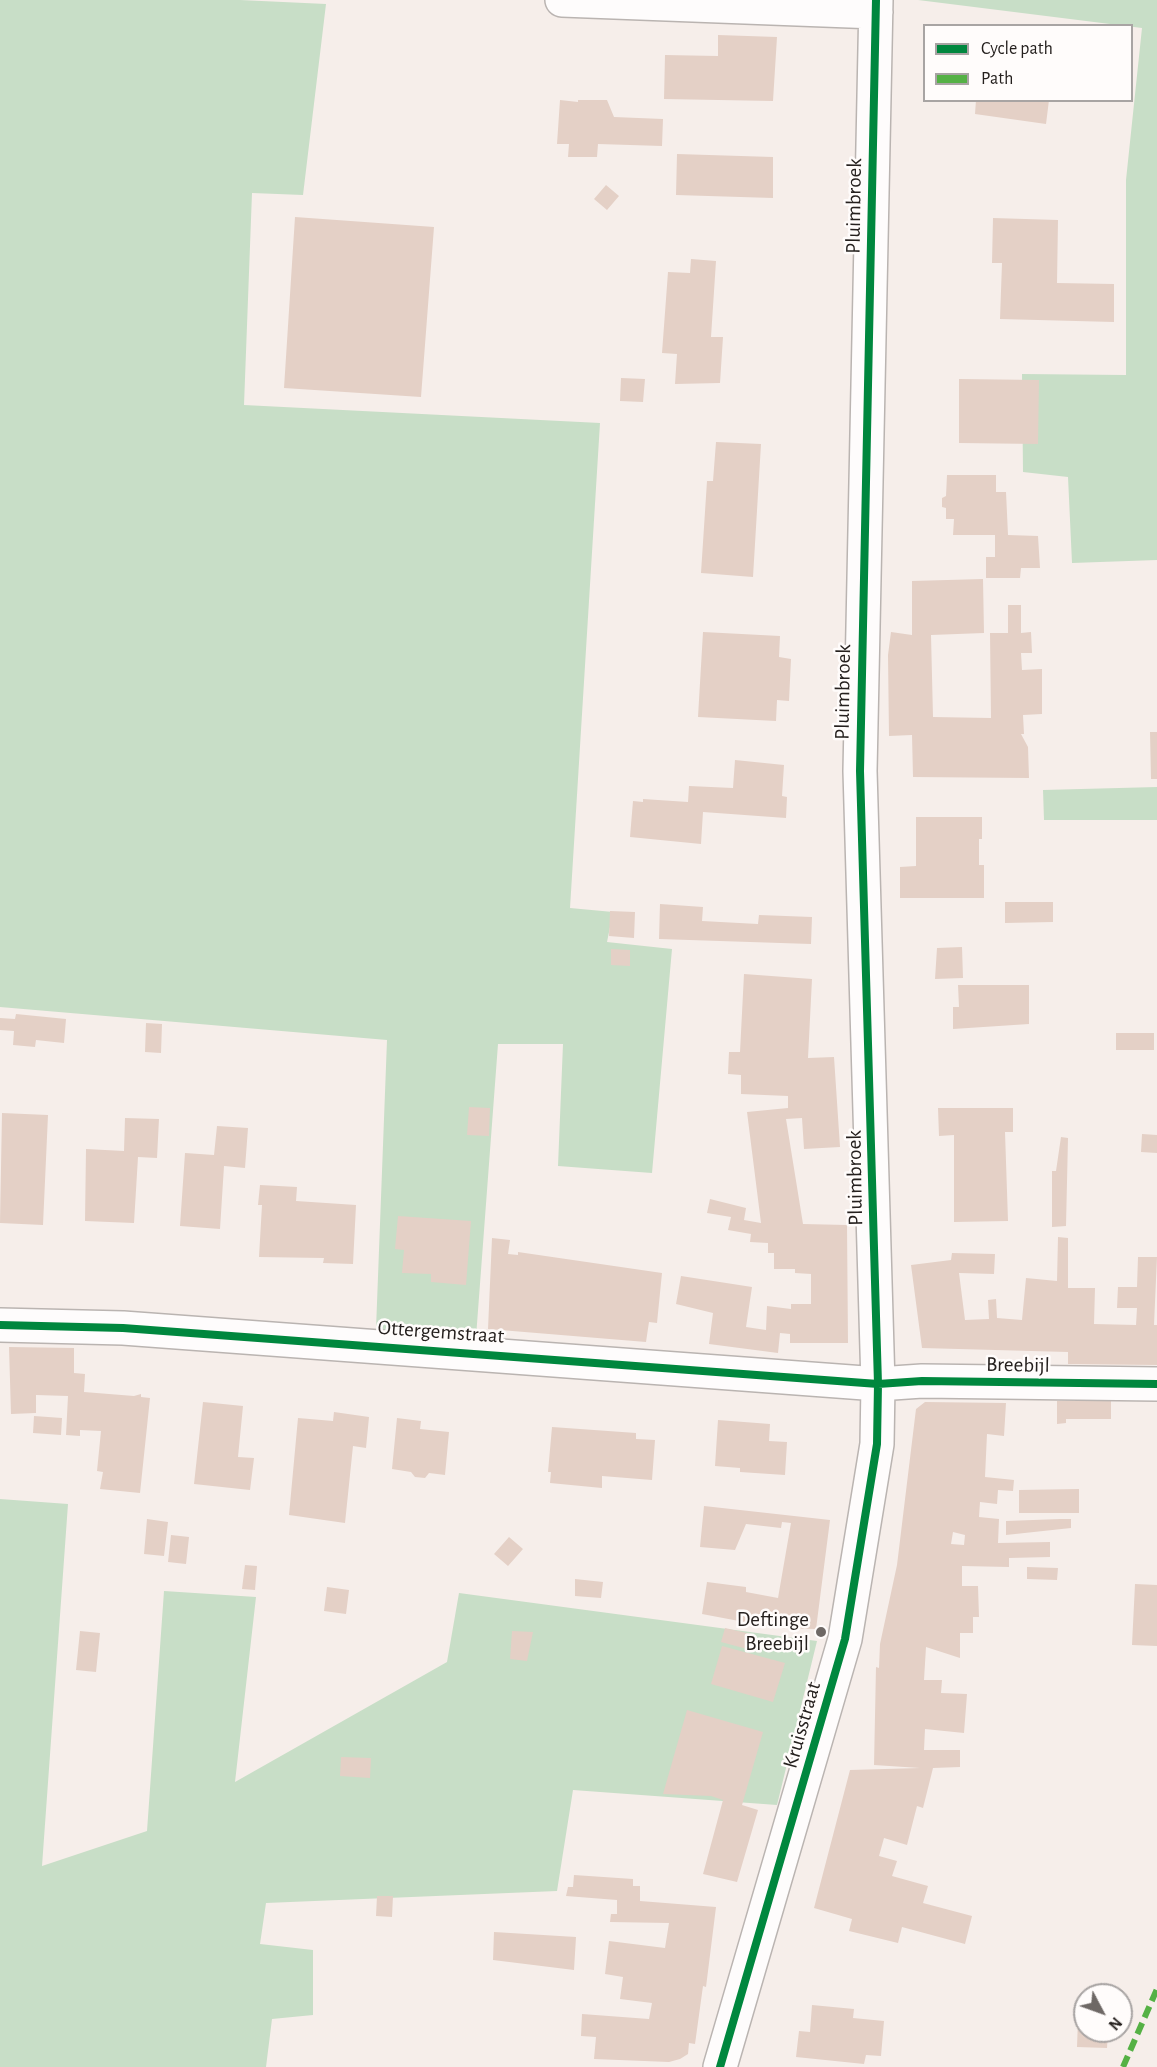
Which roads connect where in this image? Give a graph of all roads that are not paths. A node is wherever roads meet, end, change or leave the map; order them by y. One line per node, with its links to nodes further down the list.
1 (562, 0): 2 (street, Pluimbroek)
2 (876, 6): 4 (street, Pluimbroek)
3 (0, 1325): 4 (street, Ottergemstraat)
4 (878, 1384): 5 (street, Breebijl); 6 (street, Kruisstraat)
5 (1157, 1384)
6 (720, 2067)

